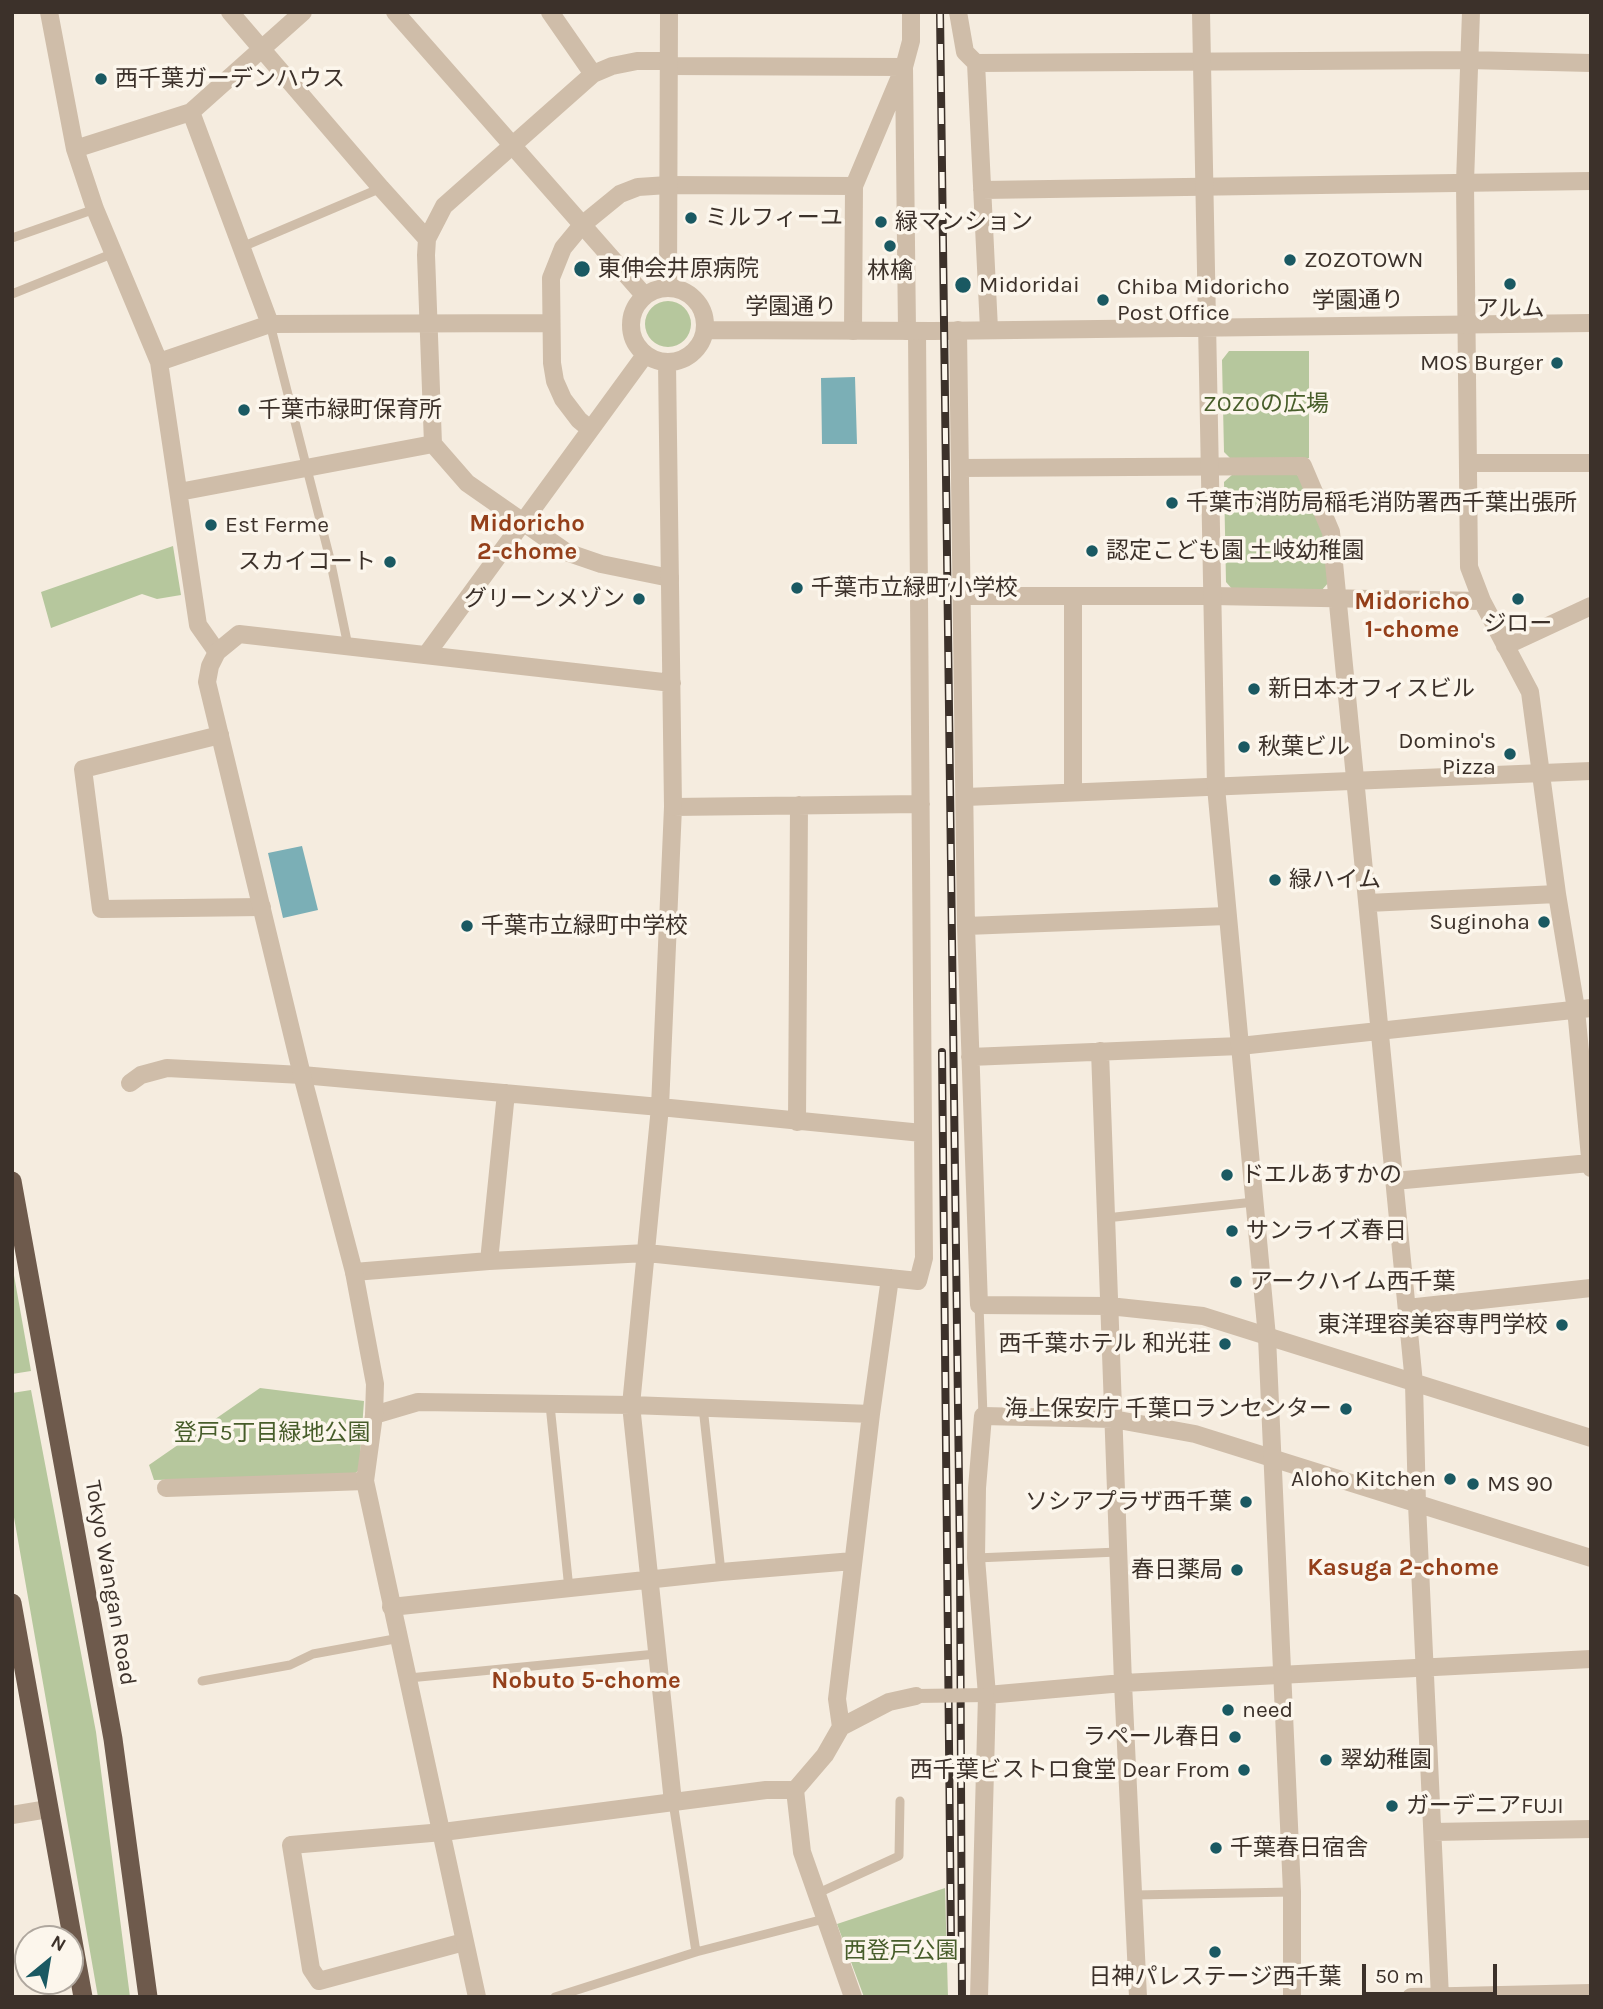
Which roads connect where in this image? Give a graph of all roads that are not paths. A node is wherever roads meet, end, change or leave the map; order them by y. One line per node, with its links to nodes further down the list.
1 (49, 12): 21 (street)
2 (230, 12): 11 (street)
3 (303, 12): 11 (street)
4 (395, 12): 20 (street)
5 (550, 12): 18 (street)
6 (669, 12): 14 (street)
7 (911, 12): 17 (street)
8 (958, 12): 15 (street)
9 (1201, 12): 12 (street)
10 (1471, 12): 13 (street)
11 (263, 50): 19 (street); 26 (street)
12 (1203, 60): 13 (street); 15 (street); 27 (street)
13 (1468, 60): 16 (street); 23 (street)
14 (669, 63): 17 (street); 18 (street); 24 (street)
15 (976, 63): 28 (street)
16 (1591, 63)
17 (904, 67): 25 (street); 48 (street)
18 (593, 74): 20 (street)
19 (191, 112): 21 (street); 33 (street)
20 (511, 146): 30 (street); 32 (street)
21 (75, 149): 29 (street)
22 (1591, 181): 23 (street)
23 (1465, 182): 27 (street); 42 (street)
24 (668, 185): 25 (street); 30 (street); 35 (street)
25 (854, 186): 47 (street)
26 (381, 188): 32 (street); 33 (lane)
27 (1205, 188): 28 (street); 43 (street)
28 (982, 190): 46 (street)
29 (95, 209): 31 (lane); 34 (street)
30 (582, 225): 37 (street); 39 (street)
31 (12, 238)
32 (427, 239): 38 (street)
33 (242, 247): 41 (street)
34 (114, 253): 36 (lane); 50 (street)
35 (668, 288): 37 (street); 44 (street)
36 (12, 293)
37 (645, 295): 49 (street)
38 (428, 323): 39 (street); 41 (street); 53 (street)
39 (551, 323): 52 (street)
40 (1591, 323): 42 (street, 学園通り)
41 (270, 324): 50 (street); 58 (lane)
42 (1468, 324): 43 (street, 学園通り); 54 (street)
43 (1208, 327): 46 (street, 学園通り); 56 (street)
44 (705, 330): 47 (street, 学園通り); 51 (street)
45 (958, 330): 46 (street, 学園通り); 48 (street, 学園通り); 57 (street)
46 (989, 330)
47 (853, 331): 48 (street, 学園通り)
48 (912, 331): 80 (street)
49 (645, 355): 51 (street); 52 (street)
50 (159, 362): 59 (street)
51 (667, 363): 61 (street)
52 (590, 429): 60 (street)
53 (433, 444): 58 (street); 60 (street)
54 (1468, 463): 55 (street); 66 (street)
55 (1591, 463)
56 (1210, 465): 57 (street); 64 (street); 65 (street)
57 (960, 468): 62 (street)
58 (307, 469): 59 (street); 68 (lane)
59 (178, 492): 70 (street)
60 (522, 522): 61 (street); 71 (street)
61 (670, 578): 72 (street)
62 (961, 596): 63 (street); 79 (street)
63 (1073, 596): 64 (street); 78 (street)
64 (1213, 596): 65 (street); 77 (street)
65 (1338, 598): 66 (street); 76 (street)
66 (1482, 601): 69 (street)
67 (1591, 606): 69 (street)
68 (348, 646): 70 (street); 71 (street)
69 (1505, 646): 75 (street)
70 (217, 652): 73 (street)
71 (426, 655): 72 (street)
72 (672, 683): 82 (street)
73 (220, 735): 85 (street); 85 (street)
74 (1591, 771): 75 (street)
75 (1539, 773): 76 (street); 83 (street)
76 (1354, 781): 77 (street); 84 (street)
77 (1216, 787): 78 (street); 86 (street)
78 (1073, 792): 79 (street)
79 (966, 797): 87 (street)
80 (920, 804): 81 (street); 98 (street)
81 (799, 805): 82 (street); 97 (street)
82 (673, 807): 96 (street)
83 (1557, 894): 84 (street); 88 (street)
84 (1368, 903): 89 (street)
85 (262, 907): 93 (street)
86 (1227, 916): 87 (street); 90 (street)
87 (966, 926): 92 (street)
88 (1583, 1009): 89 (street); 99 (street)
89 (1380, 1031): 90 (street); 101 (street)
90 (1240, 1046): 91 (street); 102 (street)
91 (1100, 1051): 92 (street); 103 (street)
92 (970, 1056): 109 (street)
93 (302, 1075): 94 (street); 95 (street); 106 (street)
94 (130, 1083)
95 (506, 1093): 96 (street); 105 (street)
96 (660, 1107): 97 (street); 104 (street)
97 (797, 1122): 98 (street)
98 (922, 1133): 107 (street)
99 (1590, 1165): 101 (street)
100 (12, 1181): 165 (highway, Tokyo Wangan Road)
101 (1394, 1181): 111 (street)
102 (1254, 1202): 103 (lane); 112 (street)
103 (1106, 1218): 110 (street)
104 (647, 1252): 105 (street); 107 (street); 115 (street)
105 (489, 1261): 106 (street)
106 (354, 1272): 118 (street)
107 (890, 1278): 117 (street)
108 (1591, 1288): 111 (street)
109 (979, 1305): 110 (street); 119 (lane)
110 (1109, 1306): 112 (street); 120 (street)
111 (1407, 1308): 113 (street)
112 (1267, 1337): 113 (street); 122 (street)
113 (1414, 1382): 121 (street); 125 (street)
114 (550, 1405): 115 (street); 118 (street); 132 (lane)
115 (631, 1405): 116 (street); 131 (street)
116 (703, 1407): 117 (street); 130 (lane)
117 (871, 1414): 129 (street)
118 (374, 1415): 123 (street)
119 (983, 1416): 120 (street); 127 (street)
120 (1113, 1419): 122 (street); 126 (street)
121 (1591, 1438)
122 (1272, 1459): 125 (street); 139 (street)
123 (365, 1481): 124 (street); 134 (street)
124 (166, 1488)
125 (1417, 1504): 128 (street); 138 (street)
126 (1118, 1552): 127 (lane); 142 (street)
127 (976, 1558): 144 (street)
128 (1591, 1558)
129 (853, 1561): 130 (street); 146 (street)
130 (721, 1572): 131 (street)
131 (648, 1581): 132 (street); 136 (street)
132 (569, 1589): 134 (street)
133 (12, 1603): 143 (highway)
134 (391, 1607): 135 (street)
135 (400, 1638): 140 (street); 141 (lane)
136 (656, 1654): 140 (lane); 149 (street)
137 (1591, 1659): 138 (street)
138 (1426, 1667): 139 (street); 154 (street)
139 (1282, 1674): 142 (street); 155 (street)
140 (409, 1678): 153 (street)
141 (202, 1681)
142 (1123, 1684): 144 (street); 157 (street)
143 (20, 1688): 150 (highway)
144 (987, 1695): 145 (street, bridge); 169 (street)
145 (916, 1696): 146 (street)
146 (841, 1727): 147 (street)
147 (795, 1790): 149 (street); 156 (street)
148 (900, 1801): 156 (lane)
149 (673, 1802): 153 (street); 160 (lane)
150 (48, 1809): 151 (street); 164 (highway)
151 (12, 1815)
152 (1591, 1829): 154 (street)
153 (443, 1832): 159 (street); 161 (street)
154 (1433, 1832): 163 (street)
155 (1292, 1892): 157 (lane); 171 (street)
156 (816, 1894): 158 (street)
157 (1134, 1895): 170 (street)
158 (824, 1919): 160 (lane); 168 (street)
159 (464, 1942): 161 (street); 166 (street)
160 (696, 1952): 167 (lane)
161 (321, 1989)
162 (1591, 1993): 163 (street)
163 (1440, 1996): 172 (street)
164 (83, 1997)
165 (148, 1997)
166 (477, 1997)
167 (555, 1997)
168 (853, 1997)
169 (979, 1997)
170 (1138, 1997)
171 (1292, 1997)
172 (1411, 1997)

